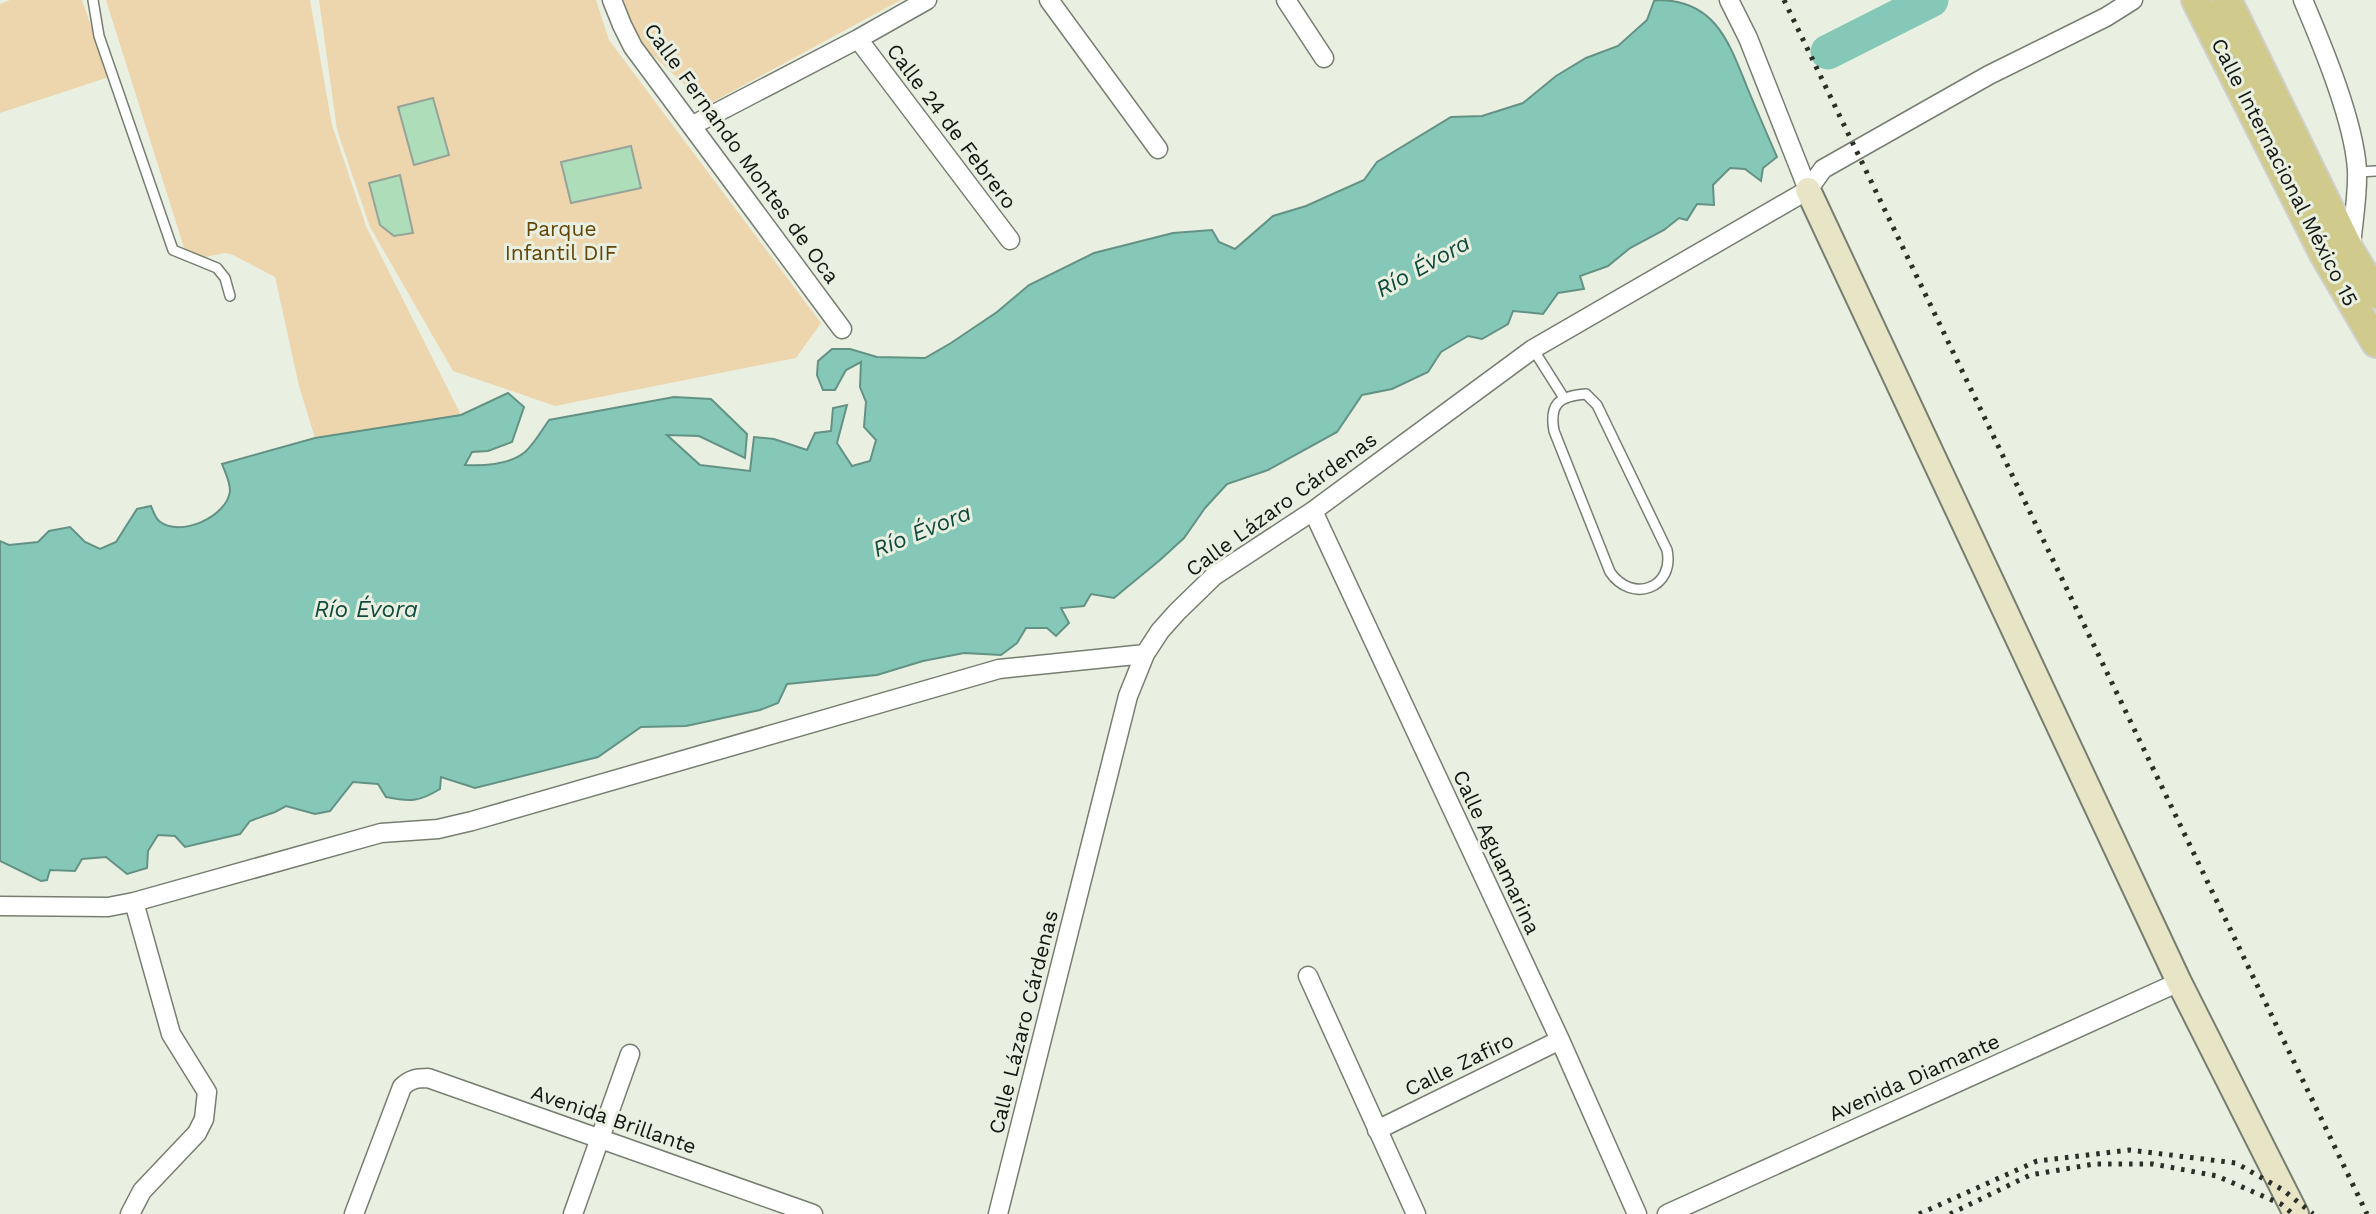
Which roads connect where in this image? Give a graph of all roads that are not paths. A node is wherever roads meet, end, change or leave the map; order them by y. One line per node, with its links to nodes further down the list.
1 (93, 0): 21 (lane)
2 (612, 0): 13 (street, Calle Fernando Montes de Oca)
3 (927, 0): 11 (street)
4 (1049, 0): 14 (street)
5 (1286, 0): 12 (street)
6 (1729, 0): 17 (street)
7 (2133, 0): 17 (street, Calle Lázaro Cárdenas)
8 (2196, 0): 23 (main road, Calle Internacional México 15)
9 (2227, 0): 19 (main road, Calle Internacional México 15)
10 (2303, 0): 16 (street)
11 (858, 39): 13 (street); 18 (street, Calle 24 de Febrero)
12 (1324, 58)
13 (693, 125): 22 (street, Calle Fernando Montes de Oca)
14 (1158, 149)
15 (2376, 171): 16 (lane)
16 (2357, 172): 19 (street)
17 (1808, 190): 24 (street, Calle Lázaro Cárdenas); 31 (street)
18 (1010, 240)
19 (2350, 251): 20 (main road, Calle Internacional México 15)
20 (2376, 294)
21 (230, 296)
22 (842, 329)
23 (2376, 343)
24 (1533, 349): 25 (lane); 26 (street, Calle Lázaro Cárdenas)
25 (1564, 398): 25 (lane)
26 (1312, 511): 27 (street, Calle Lázaro Cárdenas); 32 (street, Calle Aguamarina)
27 (1145, 654): 28 (street); 40 (street, Calle Lázaro Cárdenas)
28 (134, 902): 29 (street); 37 (street)
29 (0, 906)
30 (1308, 976): 34 (street)
31 (2179, 982): 43 (street, Avenida Diamante); 44 (street)
32 (1560, 1040): 34 (street, Calle Zafiro); 42 (street, Calle Aguamarina)
33 (630, 1054): 35 (street)
34 (1377, 1130): 41 (street)
35 (600, 1138): 36 (street, Avenida Brillante); 38 (street, Avenida Brillante); 39 (street)
36 (810, 1213)
37 (130, 1214)
38 (354, 1214)
39 (573, 1214)
40 (998, 1214)
41 (1416, 1214)
42 (1637, 1214)
43 (1667, 1214)
44 (2296, 1214)

